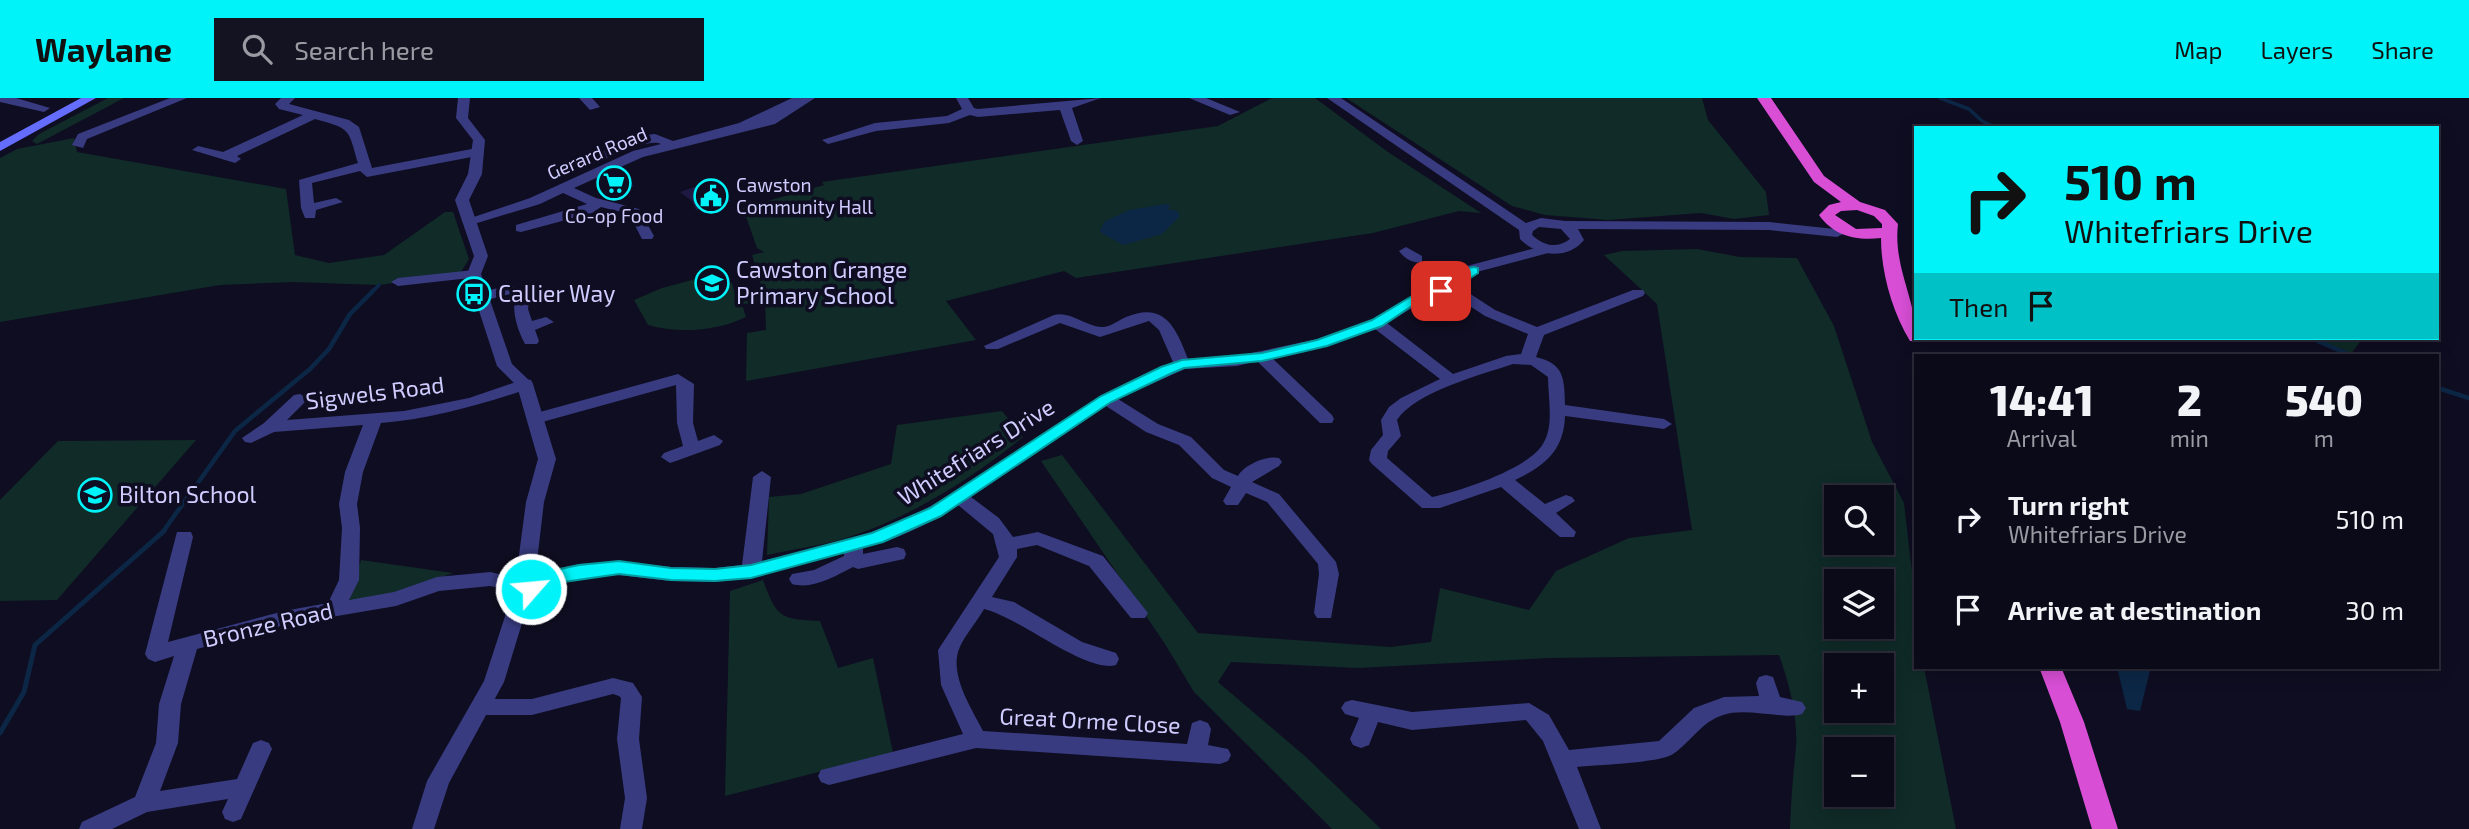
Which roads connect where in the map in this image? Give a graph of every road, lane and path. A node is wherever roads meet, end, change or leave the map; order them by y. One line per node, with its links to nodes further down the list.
1 (0, 98): 14 (street)
2 (90, 98): 23 (main road)
3 (181, 98): 19 (street)
4 (289, 98): 17 (street)
5 (464, 98): 25 (street)
6 (807, 98): 22 (street, Gerard Road)
7 (962, 98): 15 (street)
8 (1095, 98): 13 (street)
9 (1195, 98): 16 (street)
10 (1333, 98): 34 (street)
11 (1764, 98): 28 (highway)
12 (61, 101): 14 (street)
13 (1065, 106): 15 (street); 21 (street)
14 (44, 108): 18 (street)
15 (969, 111): 20 (street)
16 (1235, 112)
17 (313, 115): 24 (street); 27 (street)
18 (27, 116)
19 (79, 138)
20 (828, 140)
21 (1077, 141)
22 (670, 144): 26 (street); 29 (street, Gerard Road)
23 (0, 147)
24 (198, 150)
25 (477, 152): 27 (street); 35 (street)
26 (579, 165)
27 (363, 166): 30 (street)
28 (1819, 178): 32 (highway); 33 (highway)
29 (564, 188): 31 (street); 35 (street, Gerard Road)
30 (336, 202)
31 (598, 203): 39 (street); 44 (street)
32 (1856, 206): 33 (highway); 42 (highway)
33 (1831, 212): 38 (street); 41 (highway)
34 (1513, 217): 36 (street); 46 (street)
35 (468, 221): 48 (street)
36 (1542, 222): 37 (street); 46 (street)
37 (1564, 225): 40 (street); 45 (street)
38 (1789, 226): 40 (street); 41 (street)
39 (521, 228)
40 (1602, 228): 45 (street, Whitefriars Drive)
41 (1844, 230): 43 (highway)
42 (1887, 232): 43 (highway); 47 (highway)
43 (1863, 235): 47 (highway)
44 (647, 236)
45 (1577, 240): 46 (street, Whitefriars Drive)
46 (1526, 241): 54 (street, Whitefriars Drive)
47 (1891, 270): 56 (highway)
48 (474, 274): 49 (street); 51 (street)
49 (398, 282)
50 (1638, 293): 55 (street)
51 (483, 296): 53 (street); 62 (street)
52 (1494, 297): 55 (street)
53 (546, 321)
54 (1377, 323): 58 (street, Whitefriars Drive); 61 (street)
55 (1536, 332): 59 (street)
56 (1914, 332)
57 (992, 346): 60 (street)
58 (1262, 357): 60 (street, Whitefriars Drive); 67 (street)
59 (1527, 359): 61 (street); 65 (street)
60 (1182, 364): 64 (street, Whitefriars Drive)
61 (1452, 381): 77 (street)
62 (525, 384): 66 (street); 68 (street, Sigwels Road)
63 (300, 399): 70 (street, Sigwels Road)
64 (1106, 399): 78 (street); 79 (street, Whitefriars Drive)
65 (1556, 409): 69 (street); 77 (street)
66 (536, 419): 73 (street); 90 (street)
67 (1326, 419)
68 (373, 421): 70 (street, Sigwels Road); 92 (street)
69 (1664, 425)
70 (270, 427): 71 (street, Sigwels Road)
71 (251, 438)
72 (714, 441): 73 (street)
73 (692, 449): 74 (street)
74 (670, 457)
75 (1273, 461): 78 (street)
76 (762, 477): 88 (street)
77 (1504, 480): 82 (street)
78 (1243, 484): 80 (street); 93 (street)
79 (959, 498): 85 (street); 86 (street, Whitefriars Drive)
80 (1232, 501)
81 (1566, 501): 82 (street)
82 (1544, 512): 83 (street)
83 (1567, 532)
84 (184, 537): 95 (street)
85 (1009, 544): 91 (street, Great Orme Close); 94 (street)
86 (853, 552): 87 (street); 88 (street, Whitefriars Drive); 89 (street)
87 (897, 554)
88 (751, 571): 90 (street, Whitefriars Drive)
89 (799, 579)
90 (524, 582): 92 (street, Bronze Road); 98 (street)
91 (979, 601): 96 (street); 101 (street, Great Orme Close)
92 (335, 609): 95 (street, Bronze Road)
93 (1324, 612)
94 (1138, 613)
95 (188, 644): 109 (street, Bronze Road)
96 (1109, 659)
97 (2051, 669): 115 (highway)
98 (482, 707): 112 (street); 113 (street)
99 (1795, 708): 106 (street)
100 (1200, 729): 104 (street, Great Orme Close)
101 (976, 739): 104 (street, Great Orme Close); 107 (street)
102 (1361, 739): 106 (street)
103 (261, 749): 108 (street)
104 (1196, 753): 105 (street, Great Orme Close)
105 (1220, 755)
106 (1563, 760): 114 (street)
107 (829, 776)
108 (244, 787): 109 (street); 110 (street)
109 (144, 803): 111 (street)
110 (233, 812)
111 (90, 829)
112 (423, 829)
113 (631, 829)
114 (1590, 829)
115 (2105, 829)

